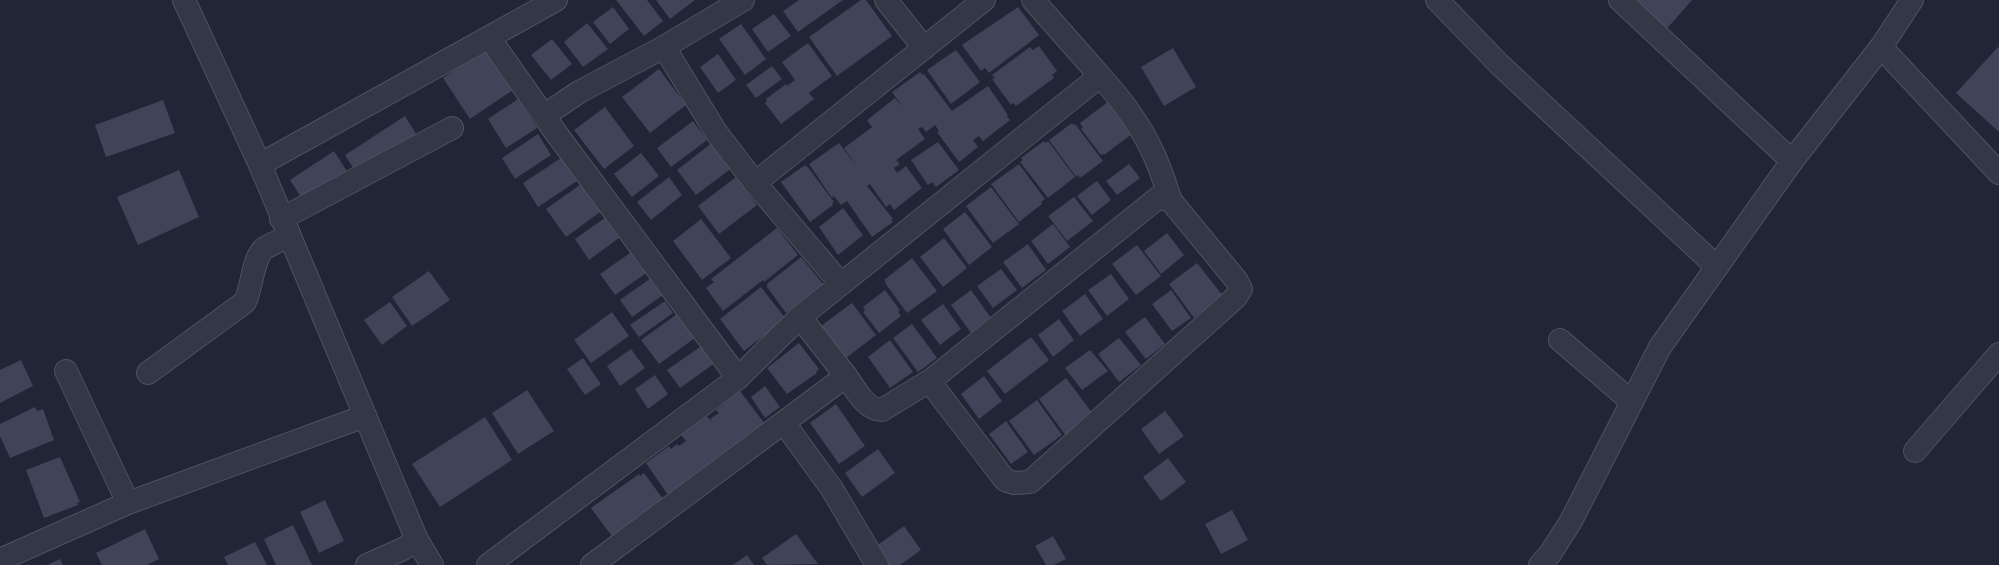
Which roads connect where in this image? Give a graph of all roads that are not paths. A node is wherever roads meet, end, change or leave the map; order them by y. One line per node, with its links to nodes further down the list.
1 (184, 0): 18 (street)
2 (556, 0): 18 (street)
3 (743, 0): 10 (street)
4 (886, 0): 12 (street)
5 (984, 0): 12 (street)
6 (1032, 0): 14 (street)
7 (1437, 0): 23 (street)
8 (1620, 0): 17 (street)
9 (1903, 4): 11 (street)
10 (664, 47): 15 (street); 20 (street)
11 (1881, 47): 17 (street); 19 (street)
12 (924, 48): 20 (street)
13 (497, 49): 15 (street)
14 (1100, 76): 21 (street); 24 (street)
15 (544, 115): 31 (street)
16 (452, 128): 22 (street)
17 (1792, 161): 23 (street)
18 (264, 164): 22 (street)
19 (1999, 173)
20 (755, 183): 24 (street)
21 (1171, 201): 32 (street); 32 (street)
22 (282, 231): 29 (street); 34 (street)
23 (1717, 267): 33 (street)
24 (841, 284): 25 (street)
25 (800, 317): 30 (street); 31 (street)
26 (1560, 340): 33 (street)
27 (1999, 354): 36 (street)
28 (66, 371): 37 (street)
29 (148, 373)
30 (846, 376): 32 (street); 35 (street)
31 (738, 378): 42 (street)
32 (930, 380)
33 (1632, 402): 45 (street)
34 (349, 422): 37 (street); 38 (street)
35 (784, 423): 43 (street); 44 (street)
36 (1915, 451)
37 (128, 503): 39 (street)
38 (410, 545): 40 (street); 41 (street)
39 (0, 560)
40 (372, 563)
41 (432, 565)
42 (488, 565)
43 (592, 565)
44 (876, 565)
45 (1540, 565)

